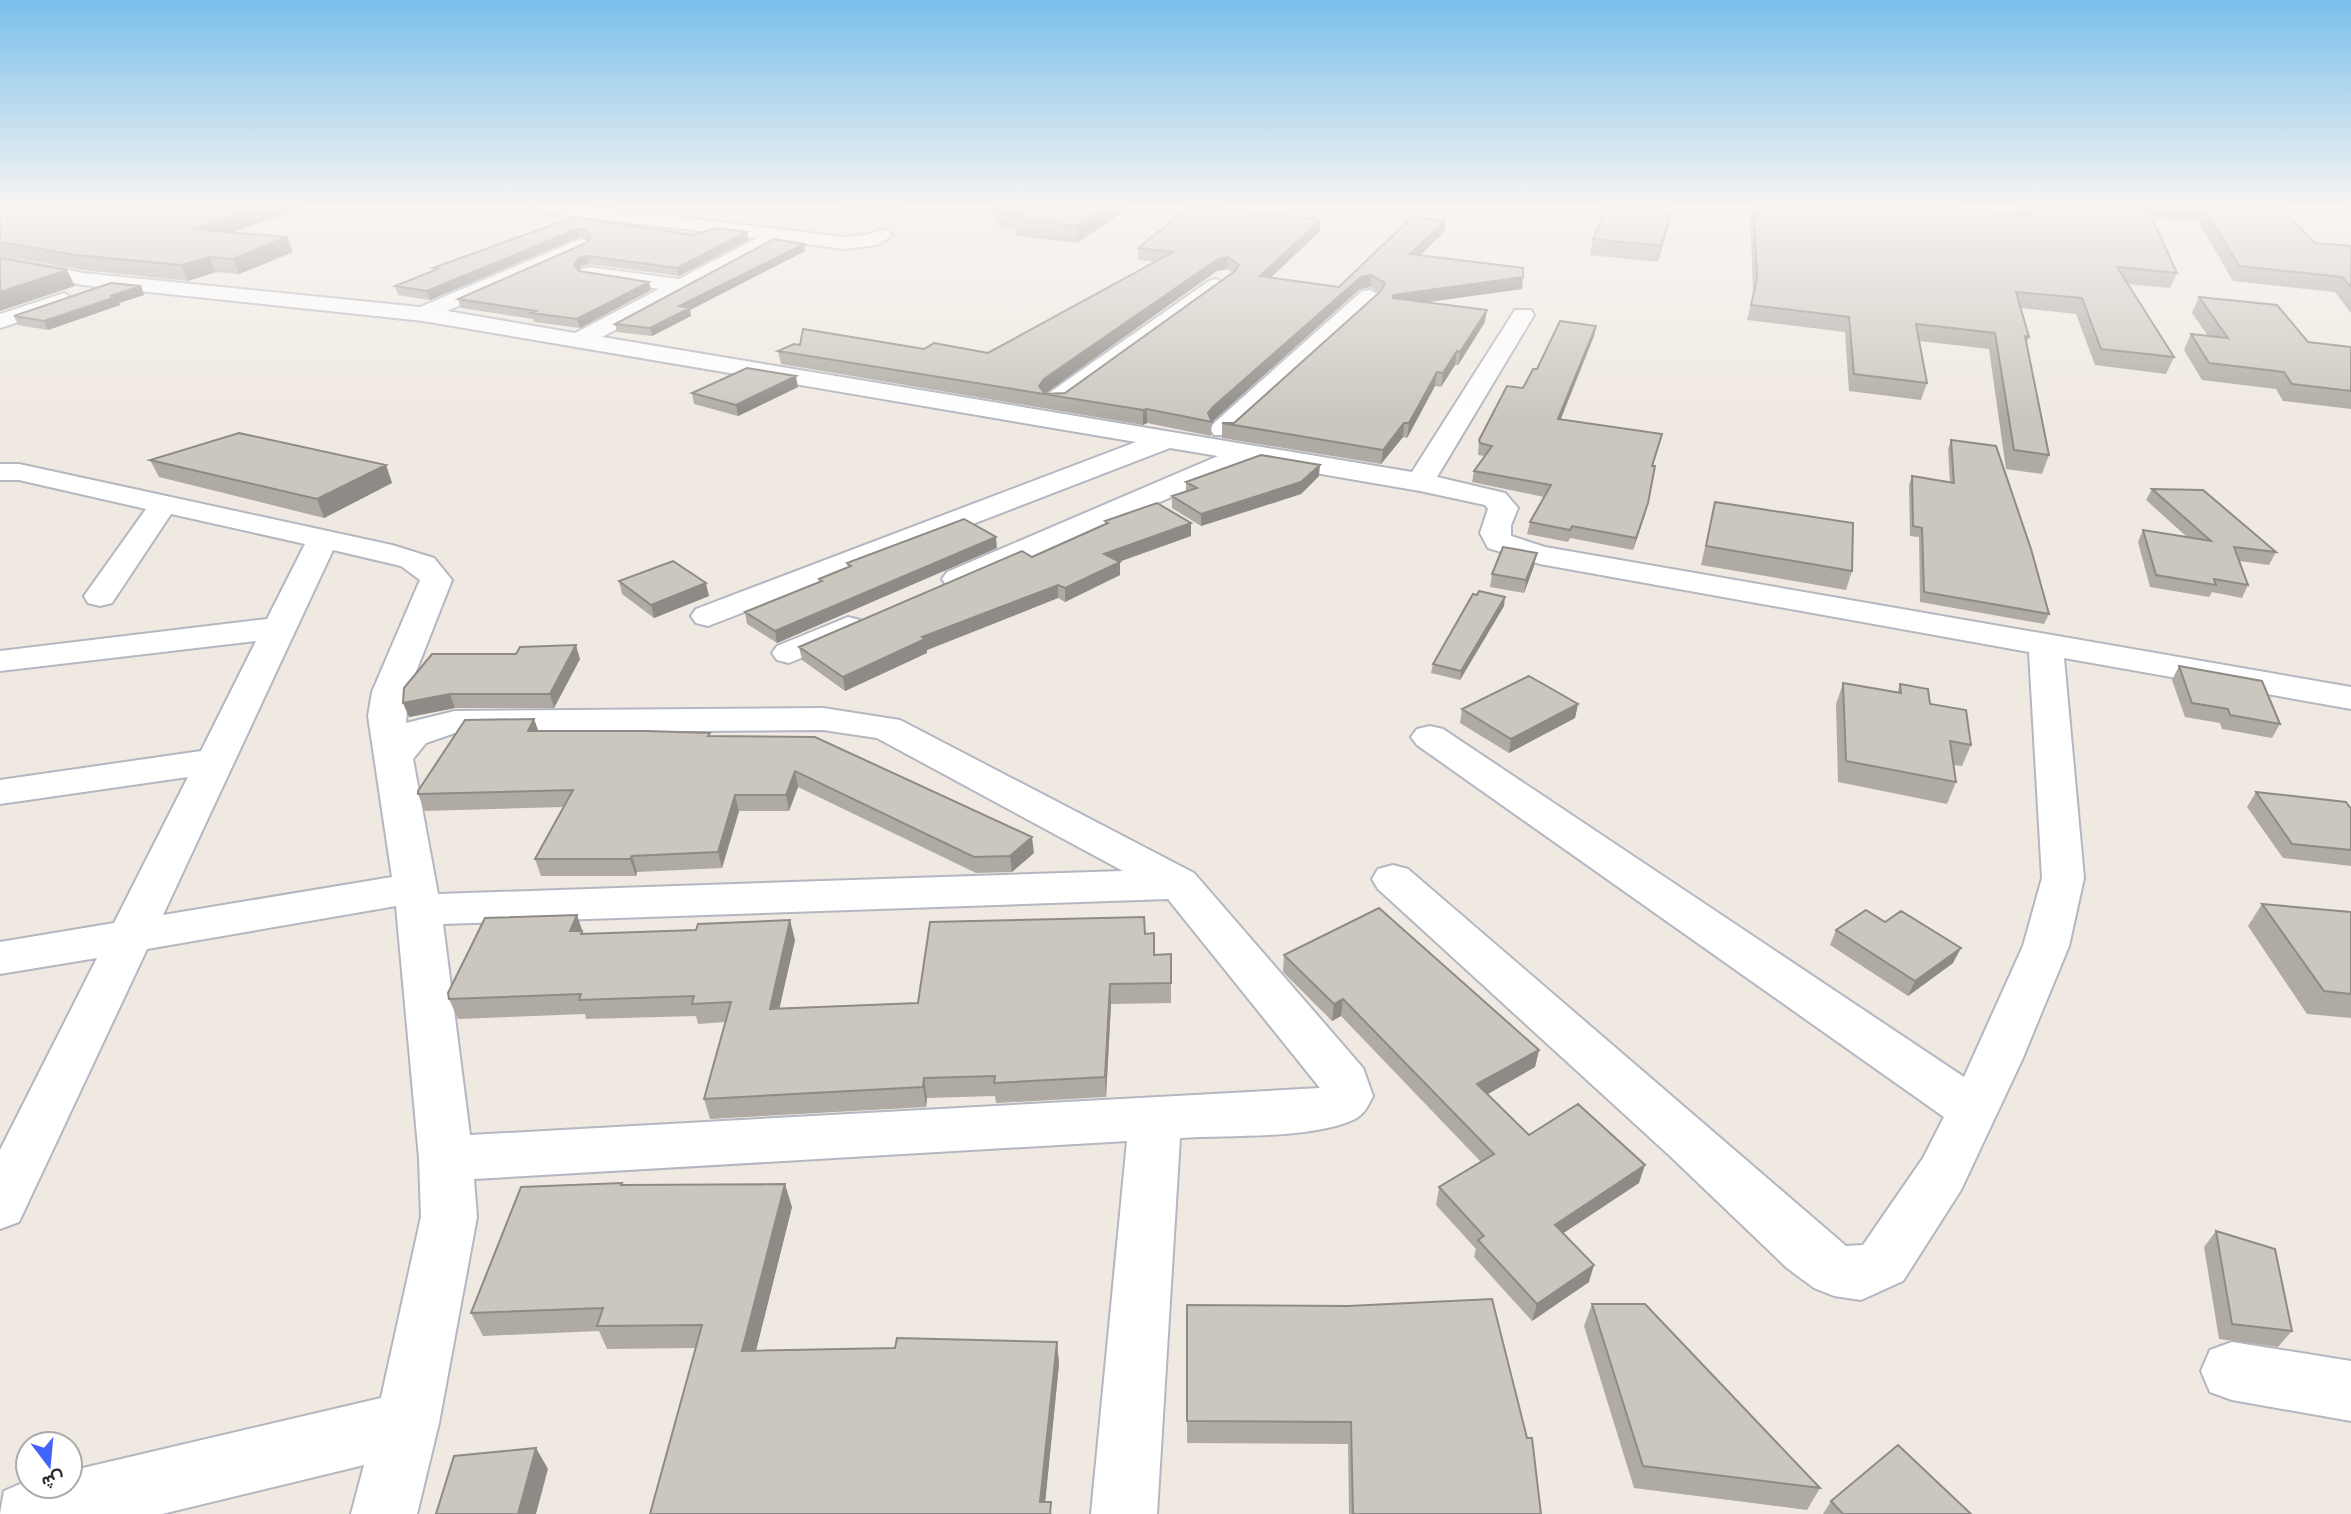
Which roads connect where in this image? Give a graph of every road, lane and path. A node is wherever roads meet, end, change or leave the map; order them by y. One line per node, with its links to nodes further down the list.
1 (82, 278): 6 (street)
2 (505, 278): 9 (street)
3 (623, 278): 7 (street)
4 (699, 278): 7 (street)
5 (1225, 278): 13 (street)
6 (116, 282): 9 (street); 11 (street)
7 (683, 286): 12 (street)
8 (1370, 296): 14 (street)
9 (423, 314): 12 (street)
10 (1523, 315): 18 (street)
11 (0, 321)
12 (581, 340): 15 (street)
13 (1055, 400)
14 (1223, 429)
15 (1167, 439): 16 (street); 24 (street)
16 (1248, 453): 18 (street); 21 (street)
17 (0, 472): 19 (street)
18 (1420, 482): 26 (street)
19 (163, 505): 20 (street); 22 (street)
20 (323, 540): 25 (street); 31 (street)
21 (929, 592)
22 (100, 596)
23 (878, 614): 27 (street)
24 (709, 616)
25 (280, 628): 28 (street); 32 (street)
26 (2046, 643): 29 (street); 39 (street)
27 (789, 653)
28 (0, 662)
29 (2351, 698)
30 (1430, 737): 39 (street)
31 (395, 757): 35 (street); 36 (street)
32 (215, 761): 33 (street); 37 (street)
33 (0, 792)
34 (1393, 879): 39 (street)
35 (1179, 883): 36 (street); 40 (street)
36 (418, 899): 37 (street); 41 (street)
37 (129, 937): 38 (street); 42 (street)
38 (0, 958)
39 (1973, 1110)
40 (1155, 1120): 41 (street); 48 (street)
41 (446, 1158): 45 (street)
42 (0, 1205)
43 (2232, 1371): 44 (street)
44 (2351, 1391)
45 (407, 1423): 46 (street); 47 (street)
46 (27, 1514)
47 (384, 1514)
48 (1125, 1514)

